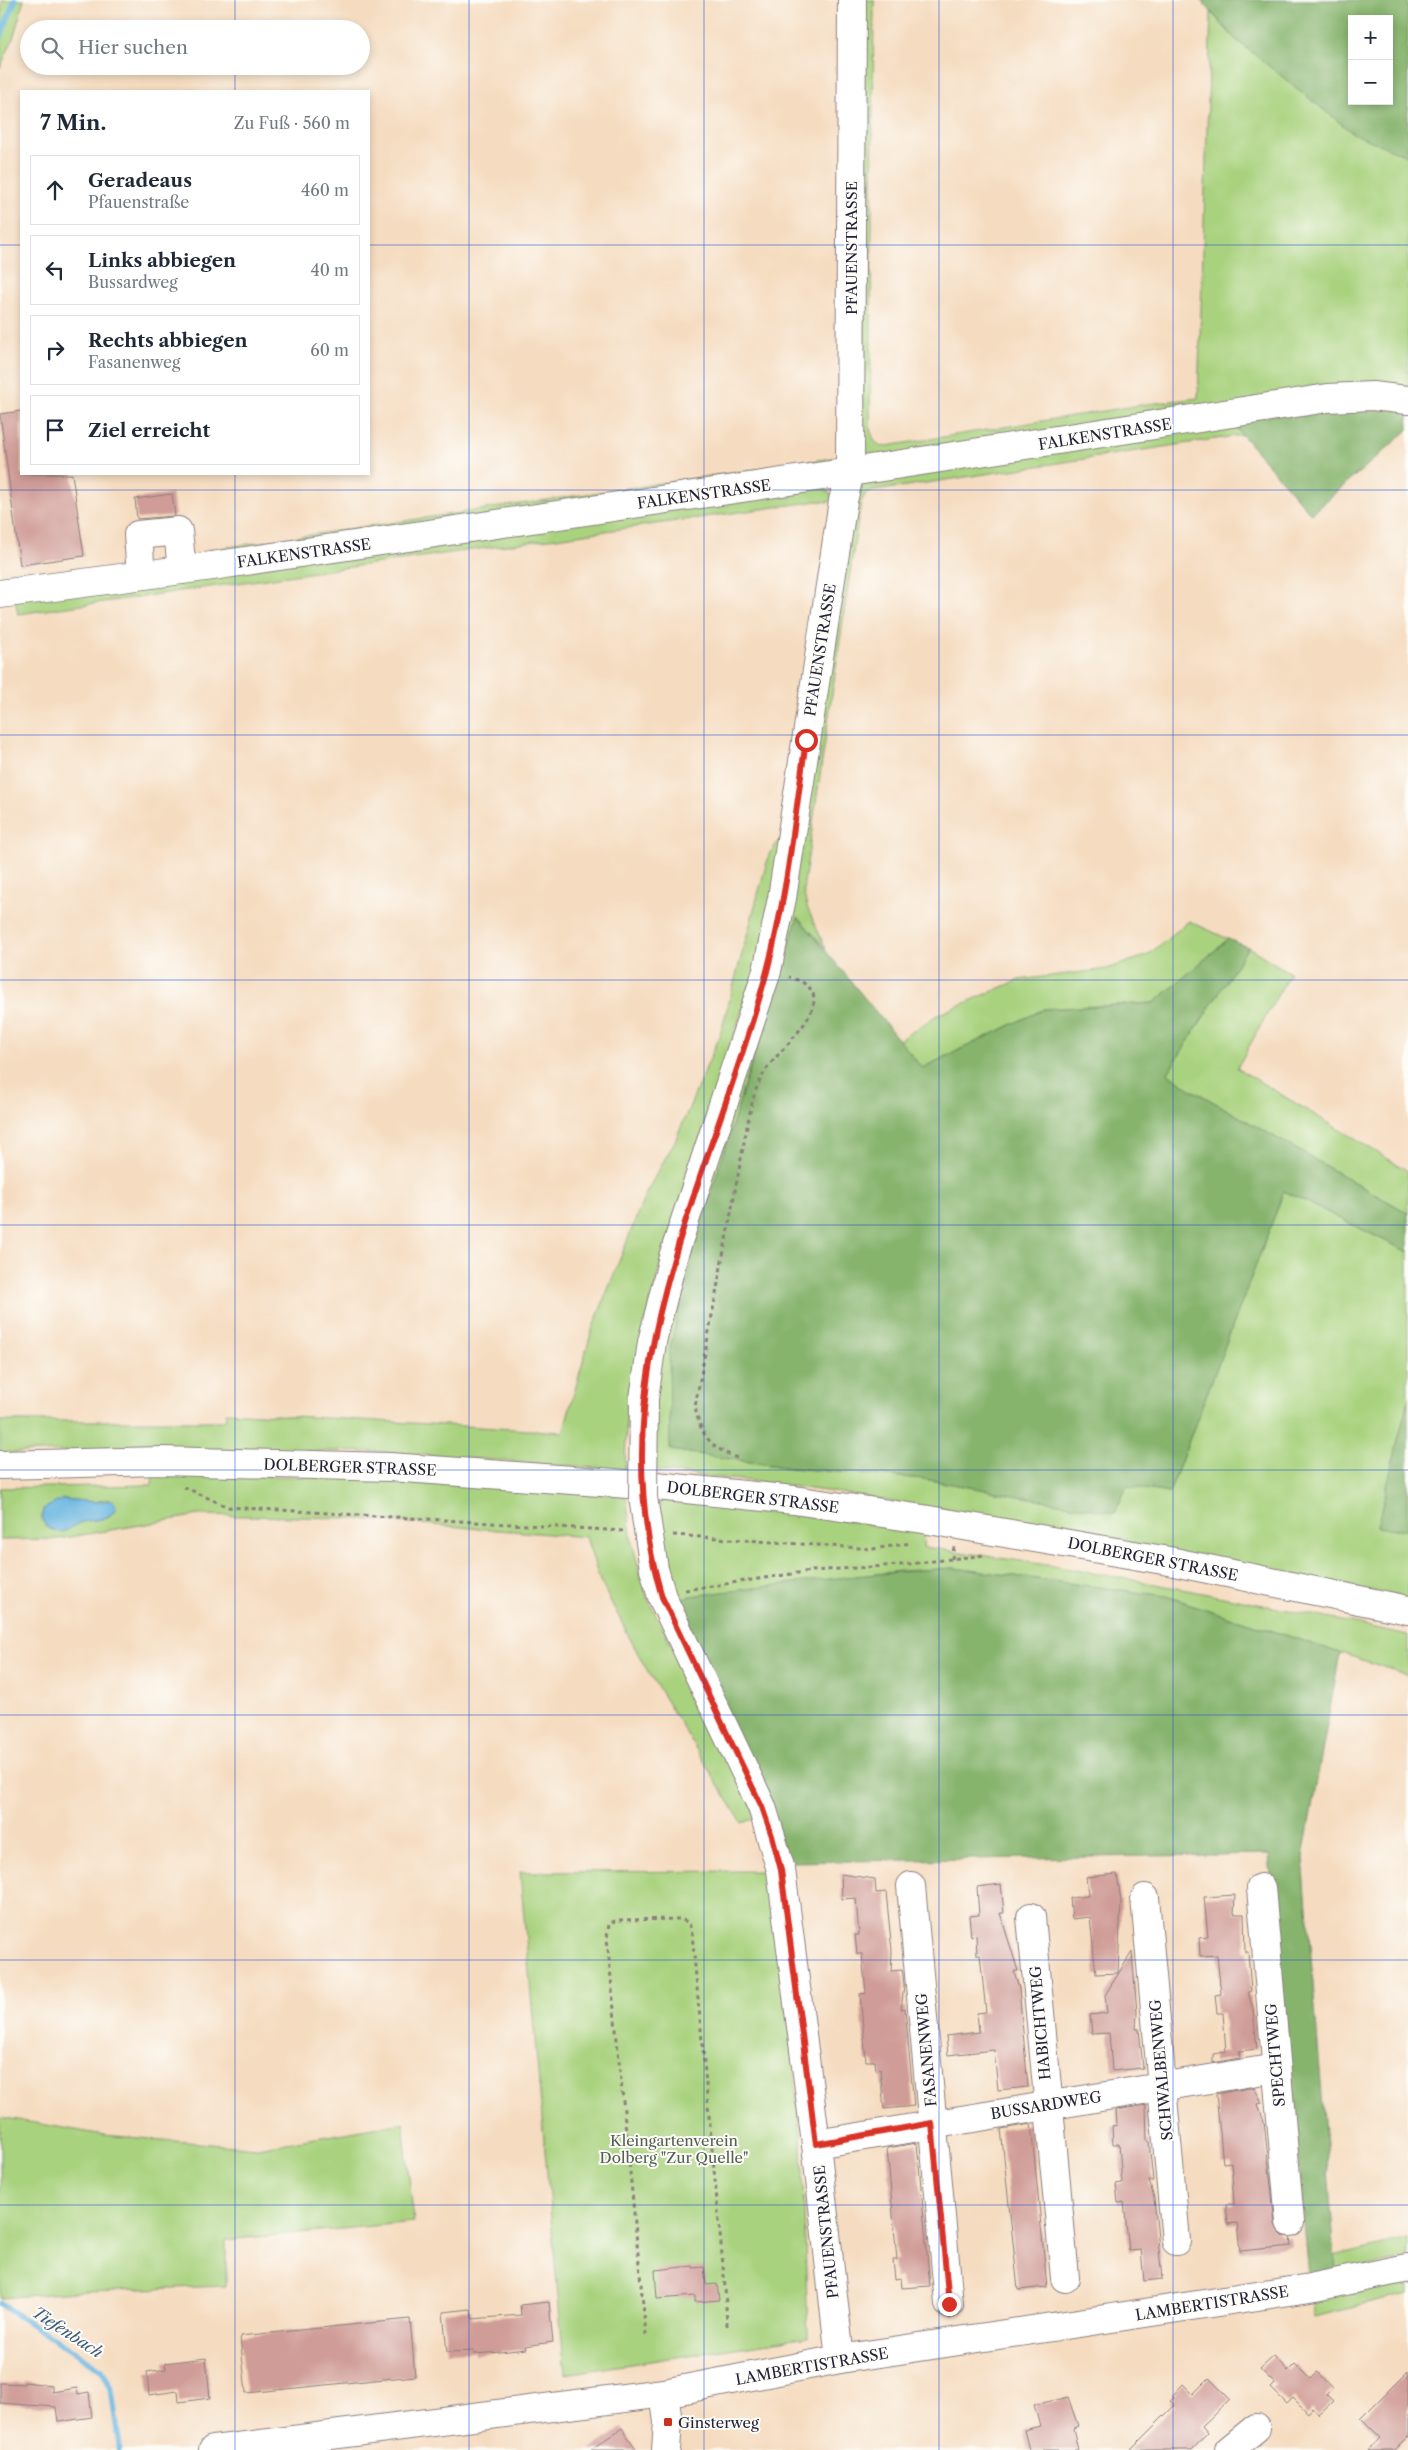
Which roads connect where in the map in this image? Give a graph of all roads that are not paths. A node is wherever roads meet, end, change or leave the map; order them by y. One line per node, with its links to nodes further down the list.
1 (852, 0): 3 (street, PFAUENSTRASSE)
2 (1408, 400): 3 (street, FALKENSTRASSE)
3 (850, 472): 4 (street, FALKENSTRASSE); 17 (street, PFAUENSTRASSE, bridge)
4 (182, 570): 5 (street, FALKENSTRASSE); 5 (street)
5 (140, 575): 6 (street, FALKENSTRASSE)
6 (0, 594)
7 (0, 1465): 8 (street, DOLBERGER STRASSE)
8 (1408, 1610)
9 (911, 1886): 16 (street, FASANENWEG)
10 (1261, 1888): 13 (street, SPECHTWEG)
11 (1145, 1898): 14 (street, SCHWALBENWEG)
12 (1031, 1917): 15 (street, HABICHTWEG)
13 (1276, 2068): 14 (street, BUSSARDWEG); 18 (street, SPECHTWEG)
14 (1162, 2087): 15 (street, BUSSARDWEG); 19 (street, SCHWALBENWEG)
15 (1047, 2105): 16 (street, BUSSARDWEG); 21 (street, HABICHTWEG)
16 (932, 2123): 17 (street, BUSSARDWEG); 22 (street, FASANENWEG)
17 (816, 2144): 23 (street, PFAUENSTRASSE)
18 (1290, 2222)
19 (1176, 2241)
20 (1408, 2268): 23 (street, LAMBERTISTRASSE)
21 (1065, 2278)
22 (949, 2304)
23 (840, 2360): 24 (street, LAMBERTISTRASSE)
24 (664, 2393): 26 (street, LAMBERTISTRASSE); 27 (street)
25 (1256, 2428): 28 (street)
26 (214, 2450)
27 (666, 2450)
28 (1229, 2450)

